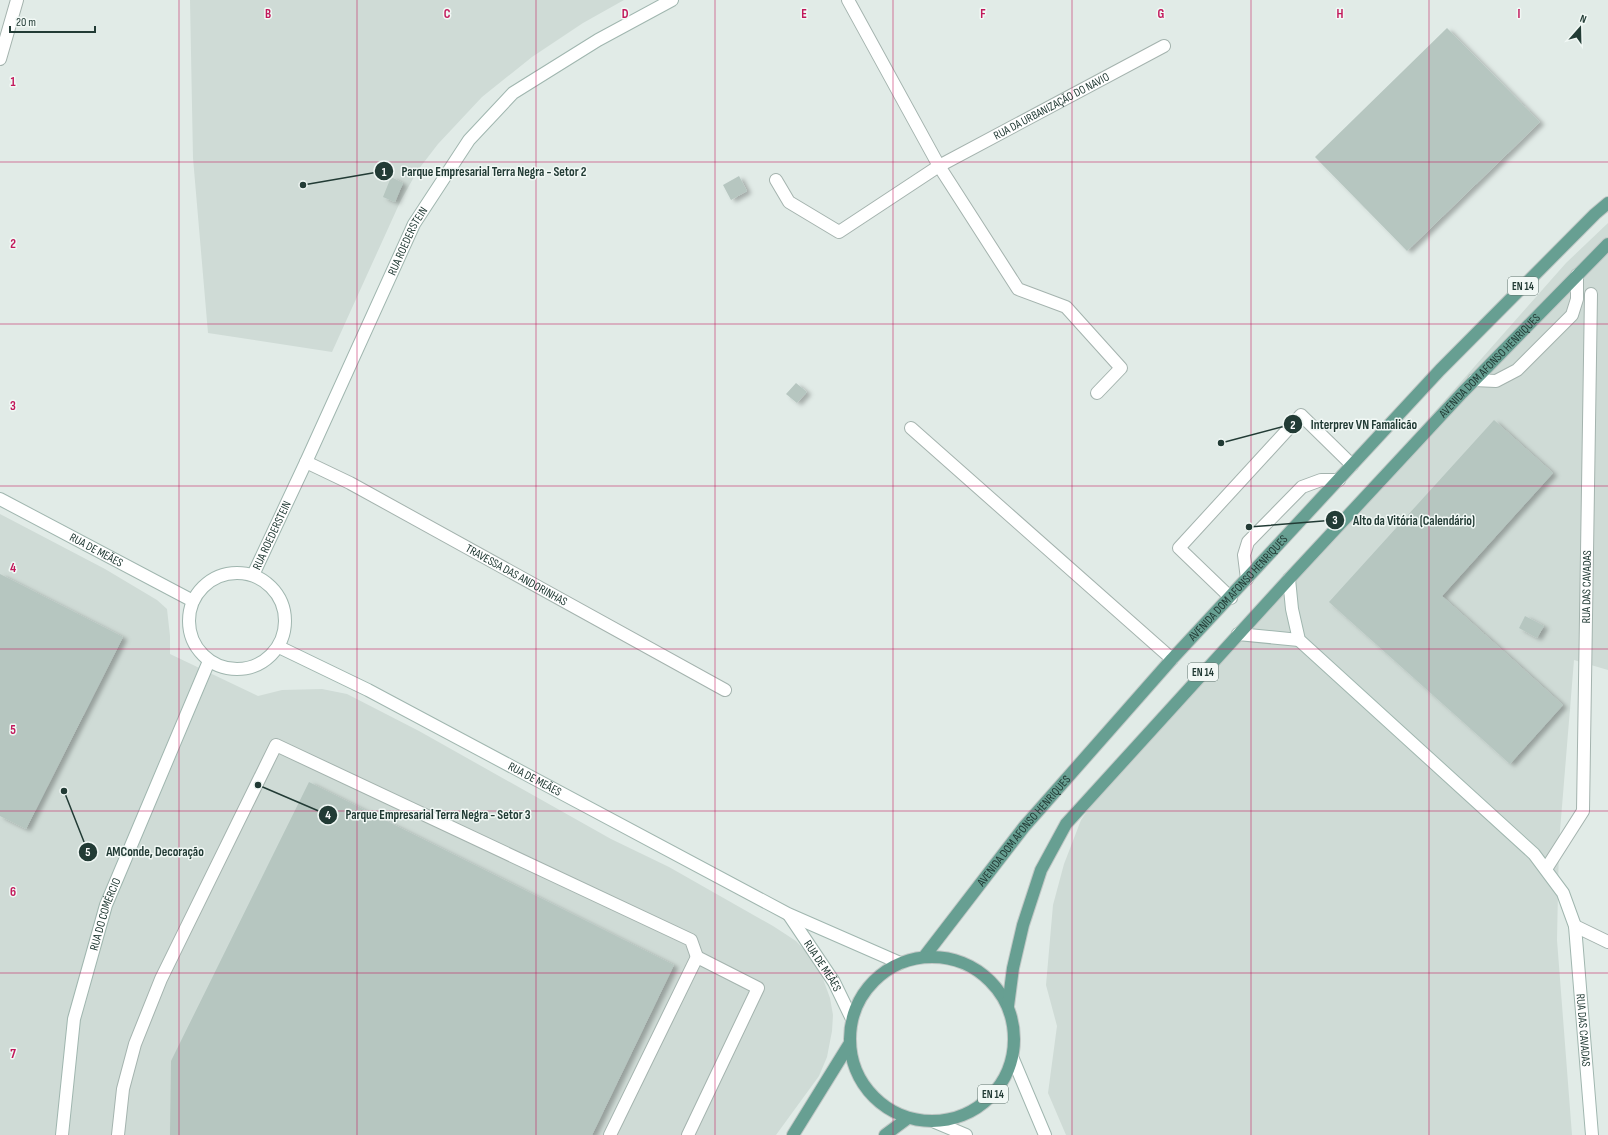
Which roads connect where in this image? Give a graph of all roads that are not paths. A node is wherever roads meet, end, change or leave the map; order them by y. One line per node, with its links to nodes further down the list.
1 (17, 0): 5 (street)
2 (672, 0): 15 (street, RUA ROEDERSTEIN)
3 (848, 0): 6 (street)
4 (1164, 46): 6 (street, RUA DA URBANIZAÇÃO DO NAVIO)
5 (0, 58)
6 (939, 166): 7 (street, RUA DA URBANIZAÇÃO DO NAVIO); 13 (street)
7 (776, 180)
8 (1608, 203): 16 (main road, AVENIDA DOM AFONSO HENRIQUES / EN 14)
9 (1608, 244): 10 (main road, AVENIDA DOM AFONSO HENRIQUES / EN 14)
10 (1577, 275): 12 (main road, AVENIDA DOM AFONSO HENRIQUES / EN 14); 12 (street)
11 (1591, 294): 30 (street, RUA DAS CAVADAS)
12 (1474, 380): 20 (main road, AVENIDA DOM AFONSO HENRIQUES / EN 14)
13 (1097, 393)
14 (911, 428): 27 (street)
15 (306, 462): 19 (street, RUA ROEDERSTEIN); 29 (street, TRAVESSA DAS ANDORINHAS)
16 (1352, 465): 17 (main road, AVENIDA DOM AFONSO HENRIQUES / EN 14); 22 (street)
17 (1339, 480): 21 (main road, AVENIDA DOM AFONSO HENRIQUES / EN 14); 21 (street)
18 (0, 499): 23 (street, RUA DE MEÃES)
19 (253, 575): 23 (street); 26 (street)
20 (1288, 578): 24 (main road, AVENIDA DOM AFONSO HENRIQUES / EN 14); 25 (street)
21 (1247, 580): 22 (main road, AVENIDA DOM AFONSO HENRIQUES / EN 14)
22 (1230, 598): 27 (main road, AVENIDA DOM AFONSO HENRIQUES / EN 14)
23 (193, 601): 28 (street)
24 (1238, 634): 25 (street); 37 (main road, AVENIDA DOM AFONSO HENRIQUES / EN 14)
25 (1299, 640): 30 (street, RUA DAS CAVADAS)
26 (279, 648): 28 (street); 31 (street, RUA DE MEÃES)
27 (1172, 659): 35 (main road, AVENIDA DOM AFONSO HENRIQUES / EN 14)
28 (209, 661): 43 (street, RUA DO COMÉRCIO)
29 (725, 690)
30 (1546, 869): 32 (street, RUA DAS CAVADAS)
31 (788, 914): 36 (street, RUA DE MEÃES); 38 (street, RUA DE MEÃES)
32 (1574, 926): 33 (street); 51 (street, RUA DAS CAVADAS)
33 (1608, 942)
34 (697, 957): 44 (street); 45 (street); 46 (street)
35 (924, 957): 36 (main road, EN 14); 37 (main road, EN 14)
36 (900, 964): 38 (main road, EN 14)
37 (1008, 1006): 40 (main road, EN 14)
38 (852, 1019): 39 (main road, EN 14)
39 (850, 1043): 41 (main road, EN 14); 47 (main road, EN 14)
40 (1013, 1059): 42 (main road, EN 14); 50 (street)
41 (908, 1118): 42 (main road, EN 14); 48 (main road)
42 (935, 1122): 49 (street)
43 (62, 1135)
44 (118, 1135)
45 (610, 1135)
46 (688, 1135)
47 (793, 1135)
48 (885, 1135)
49 (966, 1135)
50 (1045, 1135)
51 (1592, 1135)

